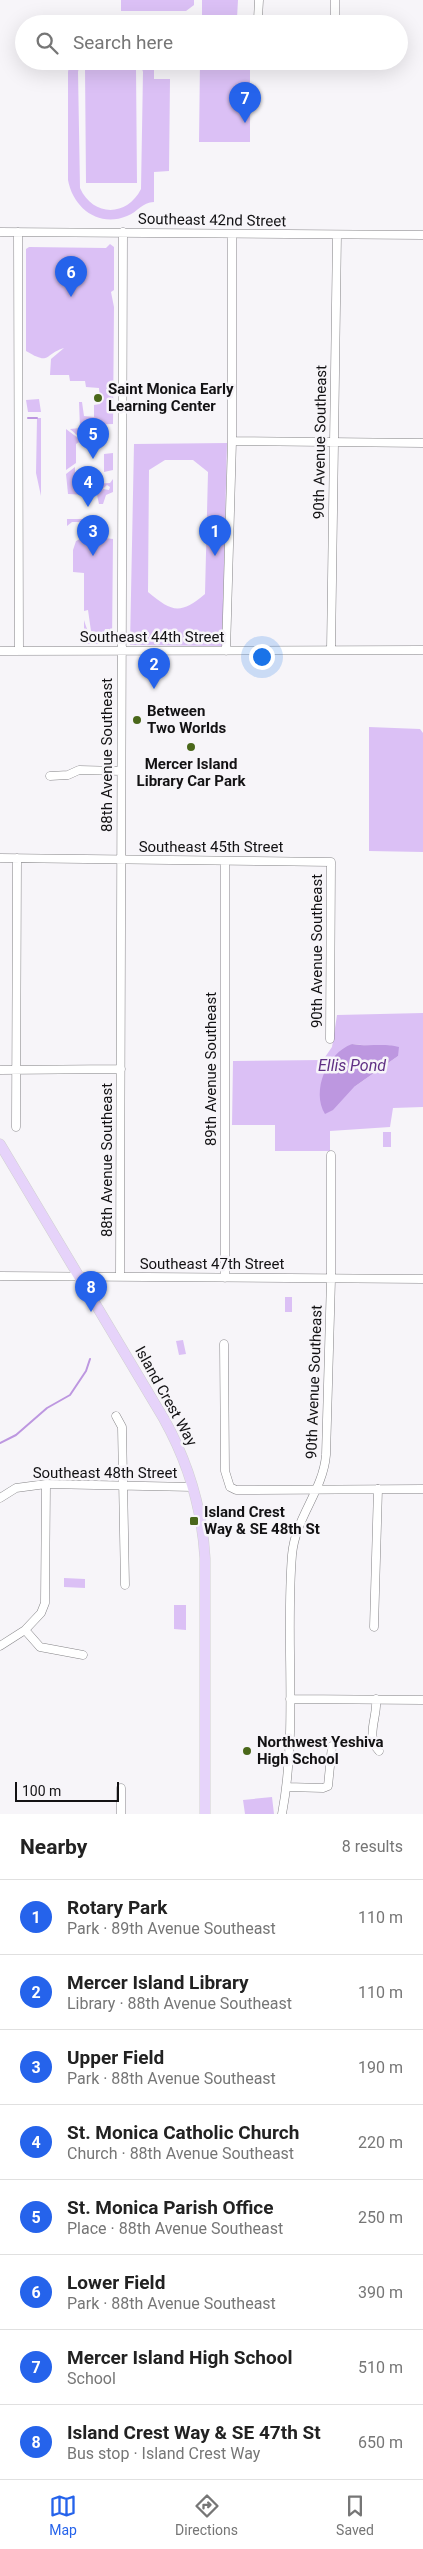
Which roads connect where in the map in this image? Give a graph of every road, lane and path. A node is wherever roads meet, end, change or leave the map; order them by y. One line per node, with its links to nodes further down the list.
1 (258, 0): 3 (street)
2 (335, 0): 4 (street)
3 (258, 15)
4 (335, 15)
5 (0, 232): 6 (street, Southeast 42nd Street)
6 (18, 232): 7 (street, Southeast 42nd Street); 14 (street)
7 (123, 232): 8 (street, Southeast 42nd Street); 19 (street, 88th Avenue Southeast)
8 (232, 234): 9 (street, Southeast 42nd Street); 11 (street)
9 (337, 235): 10 (street, Southeast 42nd Street); 12 (street, 90th Avenue Southeast)
10 (423, 235)
11 (232, 441): 12 (street); 18 (street)
12 (334, 442): 13 (street); 15 (street, 90th Avenue Southeast)
13 (423, 444)
14 (19, 650): 17 (street, Southeast 44th Street); 19 (street, Southeast 44th Street)
15 (331, 650): 16 (street, Southeast 44th Street); 18 (street, Southeast 44th Street)
16 (423, 650)
17 (0, 651)
18 (226, 651): 19 (street, Southeast 44th Street)
19 (121, 652): 20 (street, 88th Avenue Southeast)
20 (121, 771): 21 (street); 24 (street, 88th Avenue Southeast)
21 (50, 776)
22 (0, 858): 23 (street, Southeast 45th Street)
23 (17, 858): 24 (street, Southeast 45th Street); 30 (street)
24 (121, 860): 25 (street, Southeast 45th Street); 28 (street, 88th Avenue Southeast)
25 (225, 861): 26 (street, Southeast 45th Street); 37 (street, 89th Avenue Southeast)
26 (331, 862): 27 (street, 90th Avenue Southeast)
27 (330, 1039)
28 (121, 1069): 30 (street); 35 (street, 88th Avenue Southeast)
29 (0, 1070): 30 (street)
30 (16, 1070): 31 (street)
31 (16, 1127)
32 (0, 1144): 36 (main road, Island Crest Way)
33 (331, 1155): 38 (street, 90th Avenue Southeast)
34 (0, 1276): 36 (street, Southeast 47th Street)
35 (120, 1277): 36 (street, Southeast 47th Street); 37 (street, Southeast 47th Street)
36 (80, 1278): 44 (main road, Island Crest Way)
37 (225, 1278): 38 (street, Southeast 47th Street)
38 (331, 1279): 39 (street, Southeast 47th Street); 46 (street, 90th Avenue Southeast)
39 (423, 1279)
40 (224, 1344): 46 (street)
41 (116, 1416): 43 (street)
42 (46, 1484): 43 (street, Southeast 48th Street); 48 (street, Southeast 48th Street); 51 (street)
43 (125, 1485): 44 (street, Southeast 48th Street); 49 (street)
44 (193, 1487): 62 (main road, Island Crest Way)
45 (378, 1488): 46 (street); 47 (street); 50 (street)
46 (317, 1489): 54 (street, 90th Avenue Southeast)
47 (423, 1489)
48 (0, 1498)
49 (125, 1585)
50 (374, 1627)
51 (24, 1630): 52 (street); 53 (street)
52 (0, 1646)
53 (83, 1655)
54 (290, 1699): 55 (street); 59 (street, 90th Avenue Southeast)
55 (376, 1700): 56 (street); 58 (street)
56 (423, 1700)
57 (332, 1746): 59 (street)
58 (379, 1751)
59 (287, 1787): 63 (street, 90th Avenue Southeast)
60 (121, 1788): 61 (street)
61 (121, 1814)
62 (205, 1814)
63 (282, 1814)

